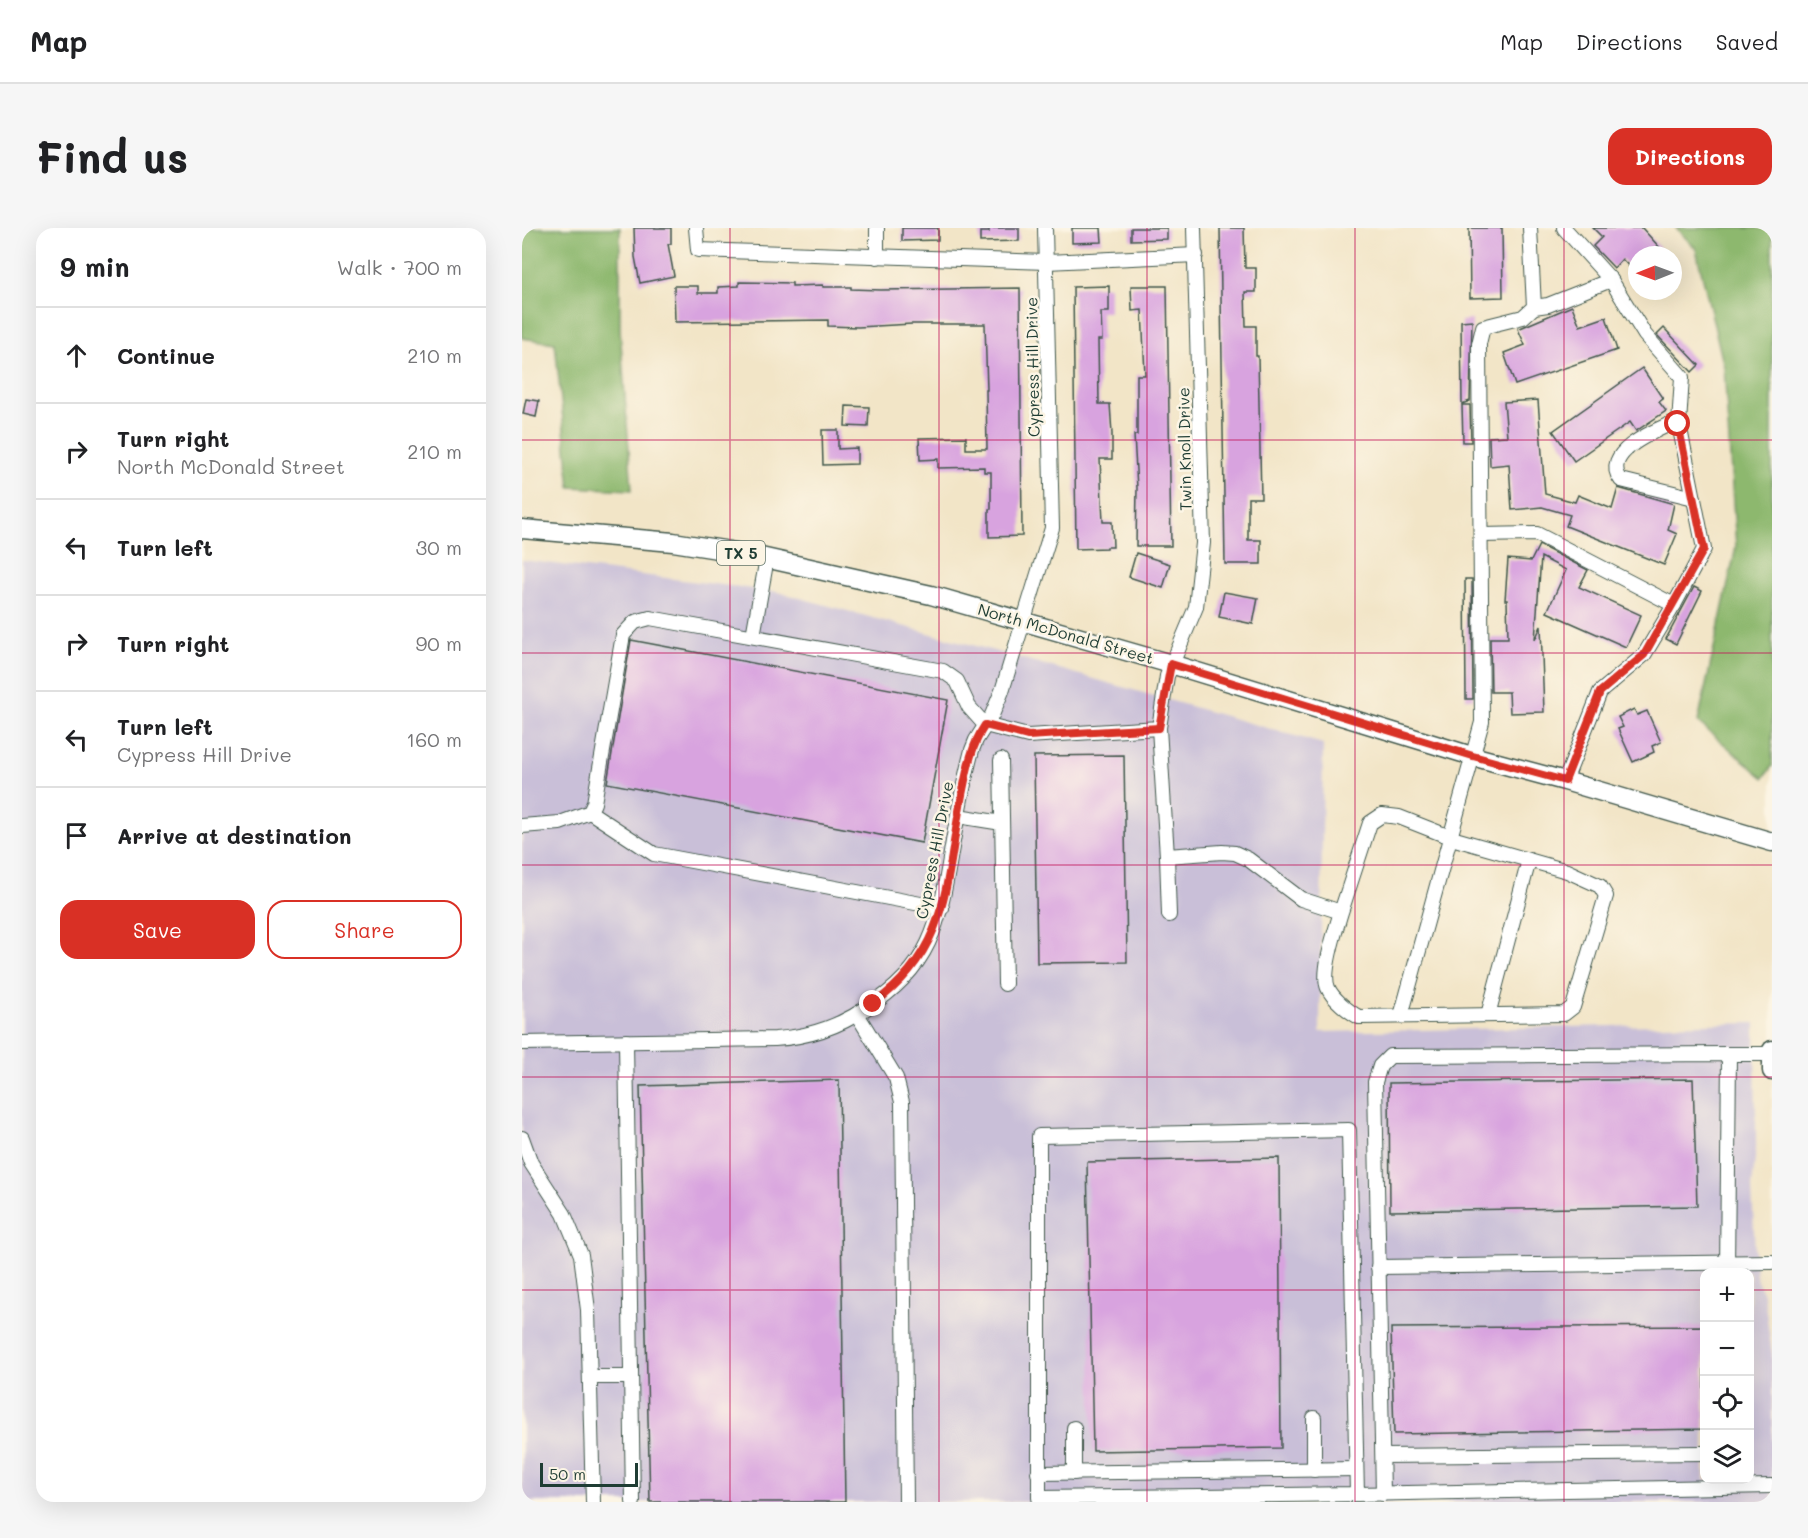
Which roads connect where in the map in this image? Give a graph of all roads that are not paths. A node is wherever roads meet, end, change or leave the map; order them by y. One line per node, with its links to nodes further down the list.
1 (696, 228): 8 (street)
2 (877, 228): 8 (street)
3 (1046, 228): 9 (street, Cypress Hill Drive)
4 (1194, 228): 7 (street, Twin Knoll Drive)
5 (1530, 228): 11 (street)
6 (1564, 228): 10 (street)
7 (1196, 255): 9 (street); 20 (street, Twin Knoll Drive)
8 (877, 256): 9 (street)
9 (1047, 262): 18 (street, Cypress Hill Drive)
10 (1611, 280): 11 (street); 12 (street)
11 (1534, 307): 15 (street)
12 (1679, 420): 13 (street); 13 (street)
13 (1694, 498): 17 (street)
14 (522, 529): 16 (main road, North McDonald Street / TX 5)
15 (1481, 535): 17 (street); 23 (street)
16 (768, 558): 18 (main road, North McDonald Street / TX 5); 19 (street)
17 (1674, 605): 25 (street)
18 (1023, 621): 20 (main road, North McDonald Street / TX 5); 21 (street, Cypress Hill Drive)
19 (753, 636): 21 (street); 26 (street)
20 (1171, 664): 22 (street, Twin Knoll Drive); 23 (main road, North McDonald Street / TX 5)
21 (985, 725): 22 (street); 27 (street, Cypress Hill Drive)
22 (1159, 728): 32 (street, Twin Knoll Drive)
23 (1473, 756): 25 (main road, North McDonald Street / TX 5); 30 (street)
24 (1001, 760): 28 (street)
25 (1565, 781): 31 (main road, North McDonald Street / TX 5)
26 (590, 812): 29 (street); 34 (street)
27 (958, 816): 28 (street); 34 (street, Cypress Hill Drive)
28 (1002, 823): 37 (street)
29 (522, 826)
30 (1450, 837): 33 (street); 35 (street); 40 (street)
31 (1772, 842)
32 (1167, 856): 35 (street); 36 (street, Twin Knoll Drive)
33 (1529, 860): 39 (street); 39 (street)
34 (942, 908): 38 (street, Cypress Hill Drive)
35 (1341, 912): 40 (street)
36 (1169, 915)
37 (1005, 984)
38 (857, 1014): 41 (street, Cypress Hill Drive); 71 (street)
39 (1488, 1015): 40 (street)
40 (1401, 1017)
41 (626, 1041): 42 (street, Cypress Hill Drive); 53 (street)
42 (522, 1043)
43 (1772, 1052): 44 (street); 45 (main road)
44 (1729, 1054): 46 (street); 51 (street)
45 (1772, 1071)
46 (1375, 1129): 47 (street); 50 (street)
47 (1349, 1130): 58 (street); 60 (street)
48 (522, 1138): 52 (street)
49 (1772, 1262): 51 (street)
50 (1378, 1267): 51 (street); 57 (street)
51 (1727, 1268)
52 (590, 1377): 53 (street); 69 (street)
53 (631, 1377): 70 (street)
54 (1314, 1418): 59 (street)
55 (1074, 1428): 61 (street)
56 (1700, 1453): 57 (street)
57 (1383, 1456): 66 (street)
58 (1356, 1469): 59 (street); 65 (street)
59 (1314, 1470): 61 (street)
60 (1038, 1473): 61 (street); 68 (street)
61 (1074, 1473)
62 (1700, 1484): 66 (street)
63 (1741, 1484): 64 (street)
64 (1772, 1486)
65 (1357, 1494): 66 (street); 67 (street)
66 (1383, 1494)
67 (1299, 1498): 68 (street)
68 (1038, 1500)
69 (593, 1502)
70 (633, 1502)
71 (906, 1502)

